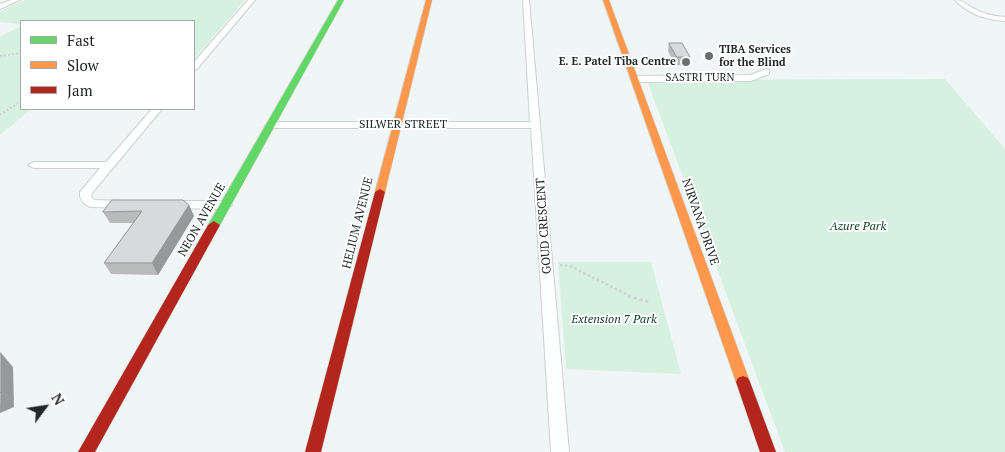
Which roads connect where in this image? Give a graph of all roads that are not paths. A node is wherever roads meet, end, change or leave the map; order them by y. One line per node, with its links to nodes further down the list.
1 (252, 0): 11 (street)
2 (340, 0): 15 (street, NEON AVENUE)
3 (429, 0): 16 (street, HELIUM AVENUE)
4 (526, 0): 17 (street, GOUD CRESCENT)
5 (606, 0): 13 (street, NIRVANA DRIVE)
6 (958, 0): 10 (street)
7 (0, 1): 8 (street)
8 (14, 1): 9 (street)
9 (0, 7)
10 (1005, 19)
11 (195, 66)
12 (766, 72): 13 (street, SASTRI TURN)
13 (634, 79): 26 (street, NIRVANA DRIVE)
14 (156, 110): 19 (street)
15 (270, 125): 16 (street, SILWER STREET); 22 (street, NEON AVENUE)
16 (396, 125): 17 (street, SILWER STREET); 24 (street, HELIUM AVENUE)
17 (536, 125): 25 (street, GOUD CRESCENT)
18 (34, 165): 19 (street)
19 (107, 166): 20 (street)
20 (136, 205)
21 (164, 205): 22 (street)
22 (226, 205): 23 (street, NEON AVENUE)
23 (86, 452)
24 (313, 452)
25 (560, 452)
26 (768, 452)

